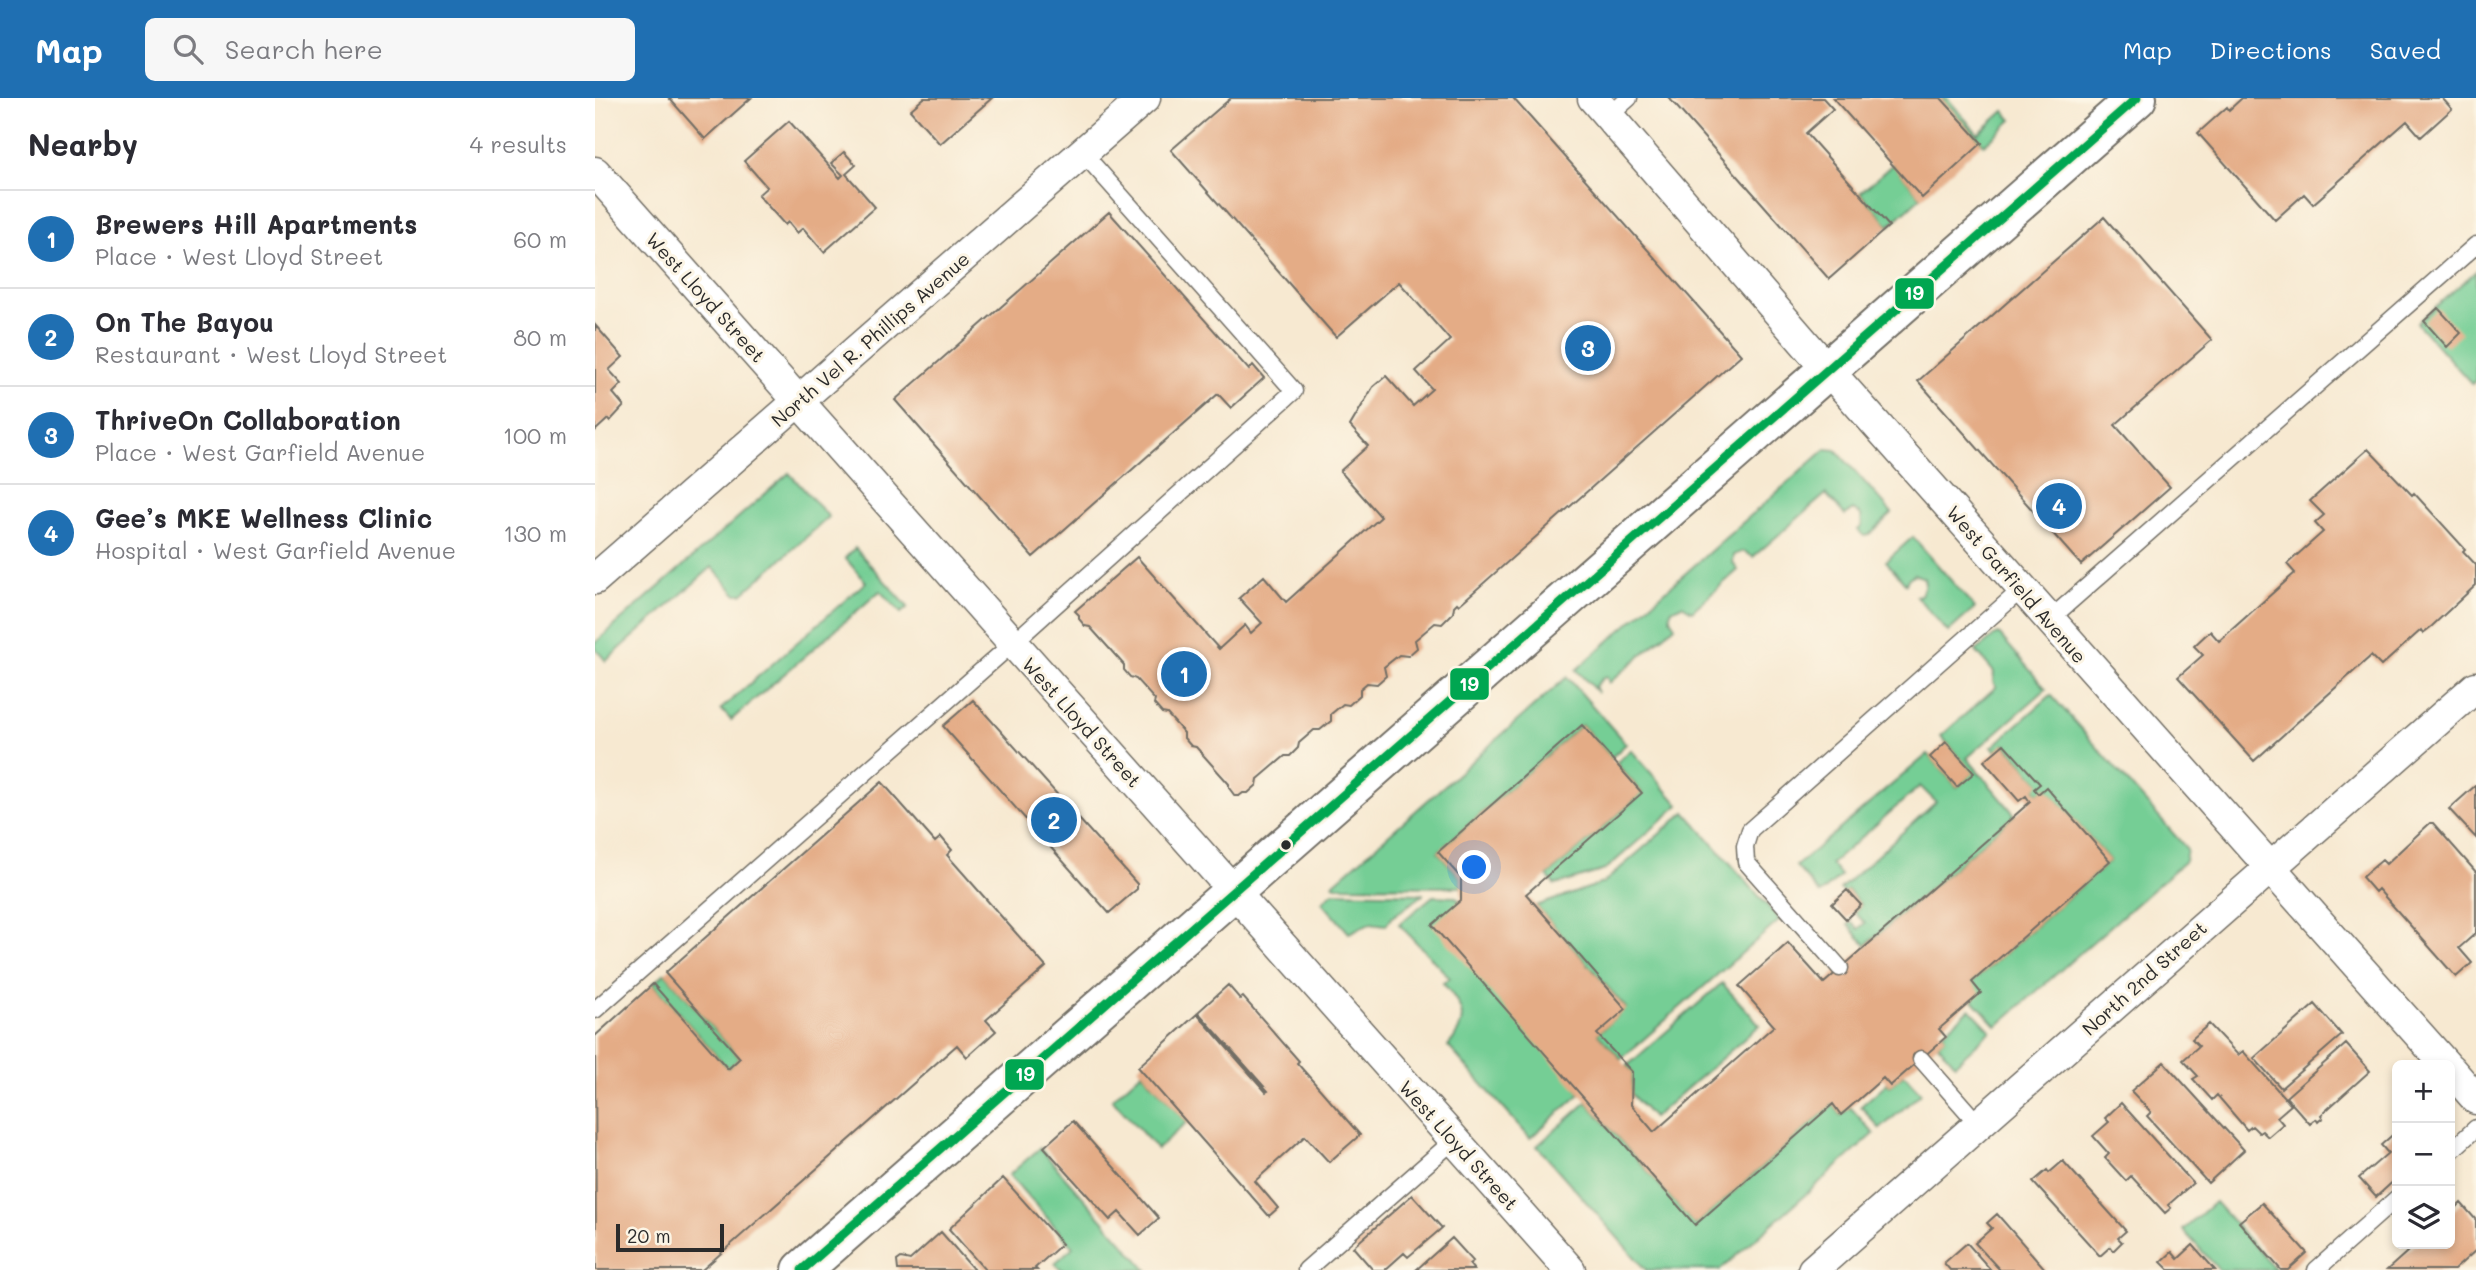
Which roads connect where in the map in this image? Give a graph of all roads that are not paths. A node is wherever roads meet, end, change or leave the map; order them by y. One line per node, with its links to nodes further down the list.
1 (1145, 98): 4 (street, North Vel R. Phillips Avenue)
2 (2137, 98): 7 (main road)
3 (1611, 104): 7 (street, West Garfield Avenue)
4 (1083, 153): 8 (street, North Vel R. Phillips Avenue); 12 (lane)
5 (595, 172): 8 (street, West Lloyd Street)
6 (2476, 246): 11 (lane)
7 (1828, 370): 10 (street, West Garfield Avenue); 15 (main road)
8 (797, 402): 9 (street, North Vel R. Phillips Avenue); 12 (street, West Lloyd Street)
9 (595, 579)
10 (2022, 589): 11 (street, West Garfield Avenue); 16 (lane)
11 (2049, 620): 14 (street, West Garfield Avenue)
12 (1012, 643): 15 (street, West Lloyd Street); 17 (lane)
13 (2476, 687): 14 (street, North 2nd Street)
14 (2269, 867): 19 (street, West Garfield Avenue); 22 (street, North 2nd Street)
15 (1233, 891): 24 (street, West Lloyd Street); 27 (main road)
16 (1840, 968)
17 (595, 1010)
18 (1921, 1059): 22 (lane)
19 (2442, 1060)
20 (2455, 1075): 21 (street)
21 (2476, 1099)
22 (1979, 1125): 30 (street, North 2nd Street)
23 (2476, 1128): 25 (lane)
24 (1454, 1140): 28 (lane); 29 (street, West Lloyd Street)
25 (2455, 1147)
26 (2392, 1202): 31 (lane)
27 (802, 1270)
28 (1306, 1270)
29 (1570, 1270)
30 (1813, 1270)
31 (2316, 1270)

